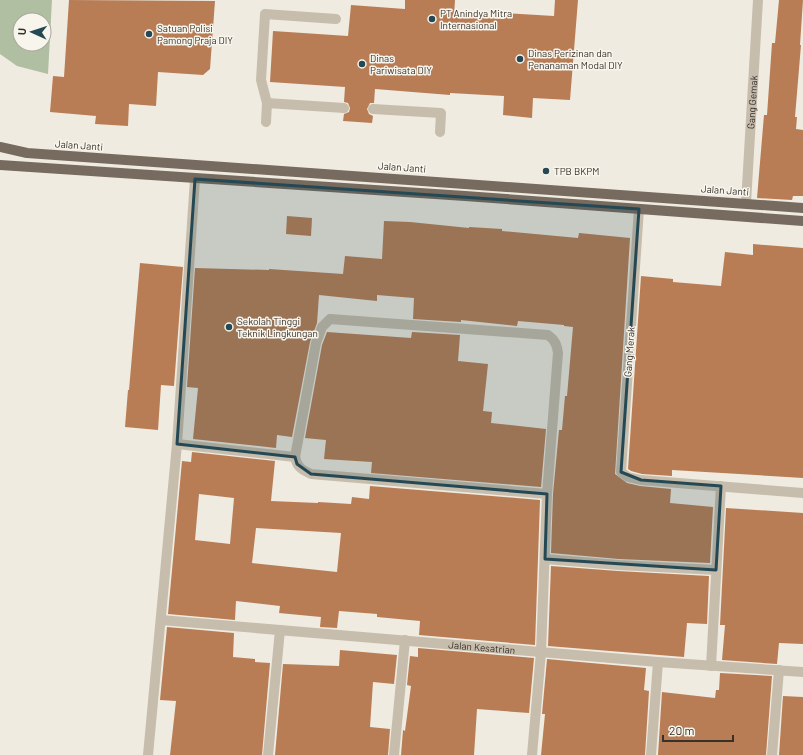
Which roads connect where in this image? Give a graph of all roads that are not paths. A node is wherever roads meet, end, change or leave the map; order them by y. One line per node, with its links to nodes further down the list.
1 (758, 0): 11 (street, Gang Gemak)
2 (336, 19): 3 (street)
3 (267, 104): 4 (street); 6 (street)
4 (344, 108)
5 (374, 109): 7 (street)
6 (266, 122)
7 (440, 132)
8 (0, 147): 11 (main road, Jalan Janti)
9 (0, 165): 10 (main road)
10 (195, 179): 13 (main road); 15 (street)
11 (746, 203): 12 (main road, Jalan Janti)
12 (803, 208)
13 (639, 209): 14 (main road); 17 (street, Gang Merak)
14 (803, 221)
15 (177, 444): 16 (street); 22 (street)
16 (295, 457): 19 (street); 19 (street)
17 (721, 486): 18 (street); 21 (street)
18 (803, 493)
19 (547, 494): 20 (street)
20 (545, 559): 21 (street); 25 (street)
21 (716, 570): 27 (street)
22 (161, 620): 23 (street, Jalan Kesatrian); 30 (street)
23 (280, 630): 24 (street, Jalan Kesatrian); 31 (street)
24 (405, 640): 25 (street, Jalan Kesatrian); 32 (street)
25 (541, 652): 26 (street, Jalan Kesatrian); 33 (street)
26 (658, 662): 27 (street, Jalan Kesatrian); 34 (street)
27 (711, 666): 28 (street, Jalan Kesatrian)
28 (779, 670): 29 (street, Jalan Kesatrian); 35 (street)
29 (803, 672)
30 (148, 755)
31 (268, 755)
32 (394, 755)
33 (532, 755)
34 (651, 755)
35 (772, 755)

